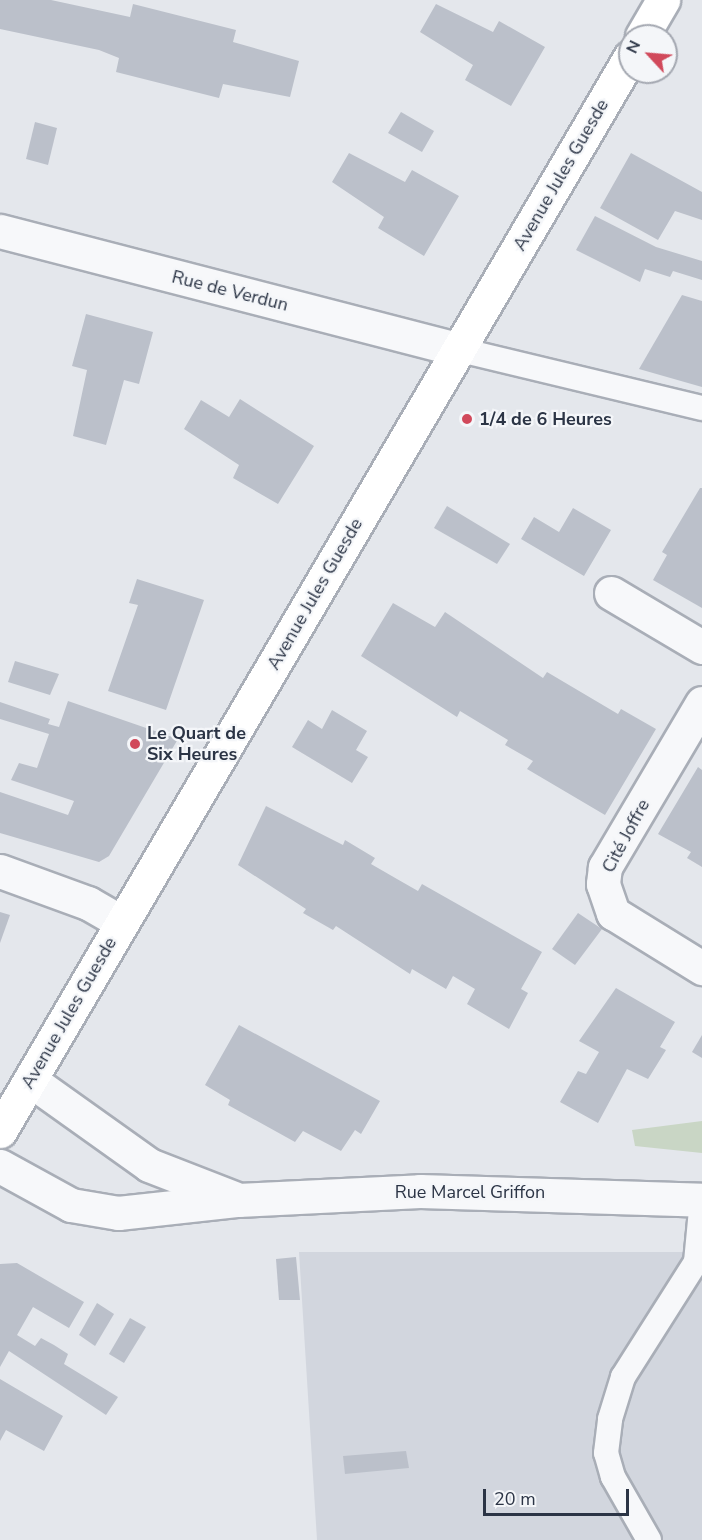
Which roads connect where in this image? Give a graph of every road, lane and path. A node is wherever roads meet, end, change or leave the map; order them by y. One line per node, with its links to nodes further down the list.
1 (663, 0): 2 (main road)
2 (649, 24)
3 (618, 78): 5 (main road, Avenue Jules Guesde)
4 (0, 231): 5 (street, Rue de Verdun)
5 (460, 350): 6 (lane); 11 (main road, Avenue Jules Guesde)
6 (702, 408)
7 (611, 593): 8 (street)
8 (702, 647)
9 (702, 703): 12 (street, Cité Joffre)
10 (0, 872): 11 (street)
11 (121, 922): 13 (main road, Avenue Jules Guesde)
12 (702, 968)
13 (30, 1080): 14 (main road, Avenue Jules Guesde); 16 (street, Rue Marcel Griffon)
14 (0, 1131)
15 (0, 1166): 16 (street, Rue Marcel Griffon)
16 (238, 1200): 17 (street, Rue Marcel Griffon)
17 (702, 1200): 18 (lane)
18 (649, 1540)

